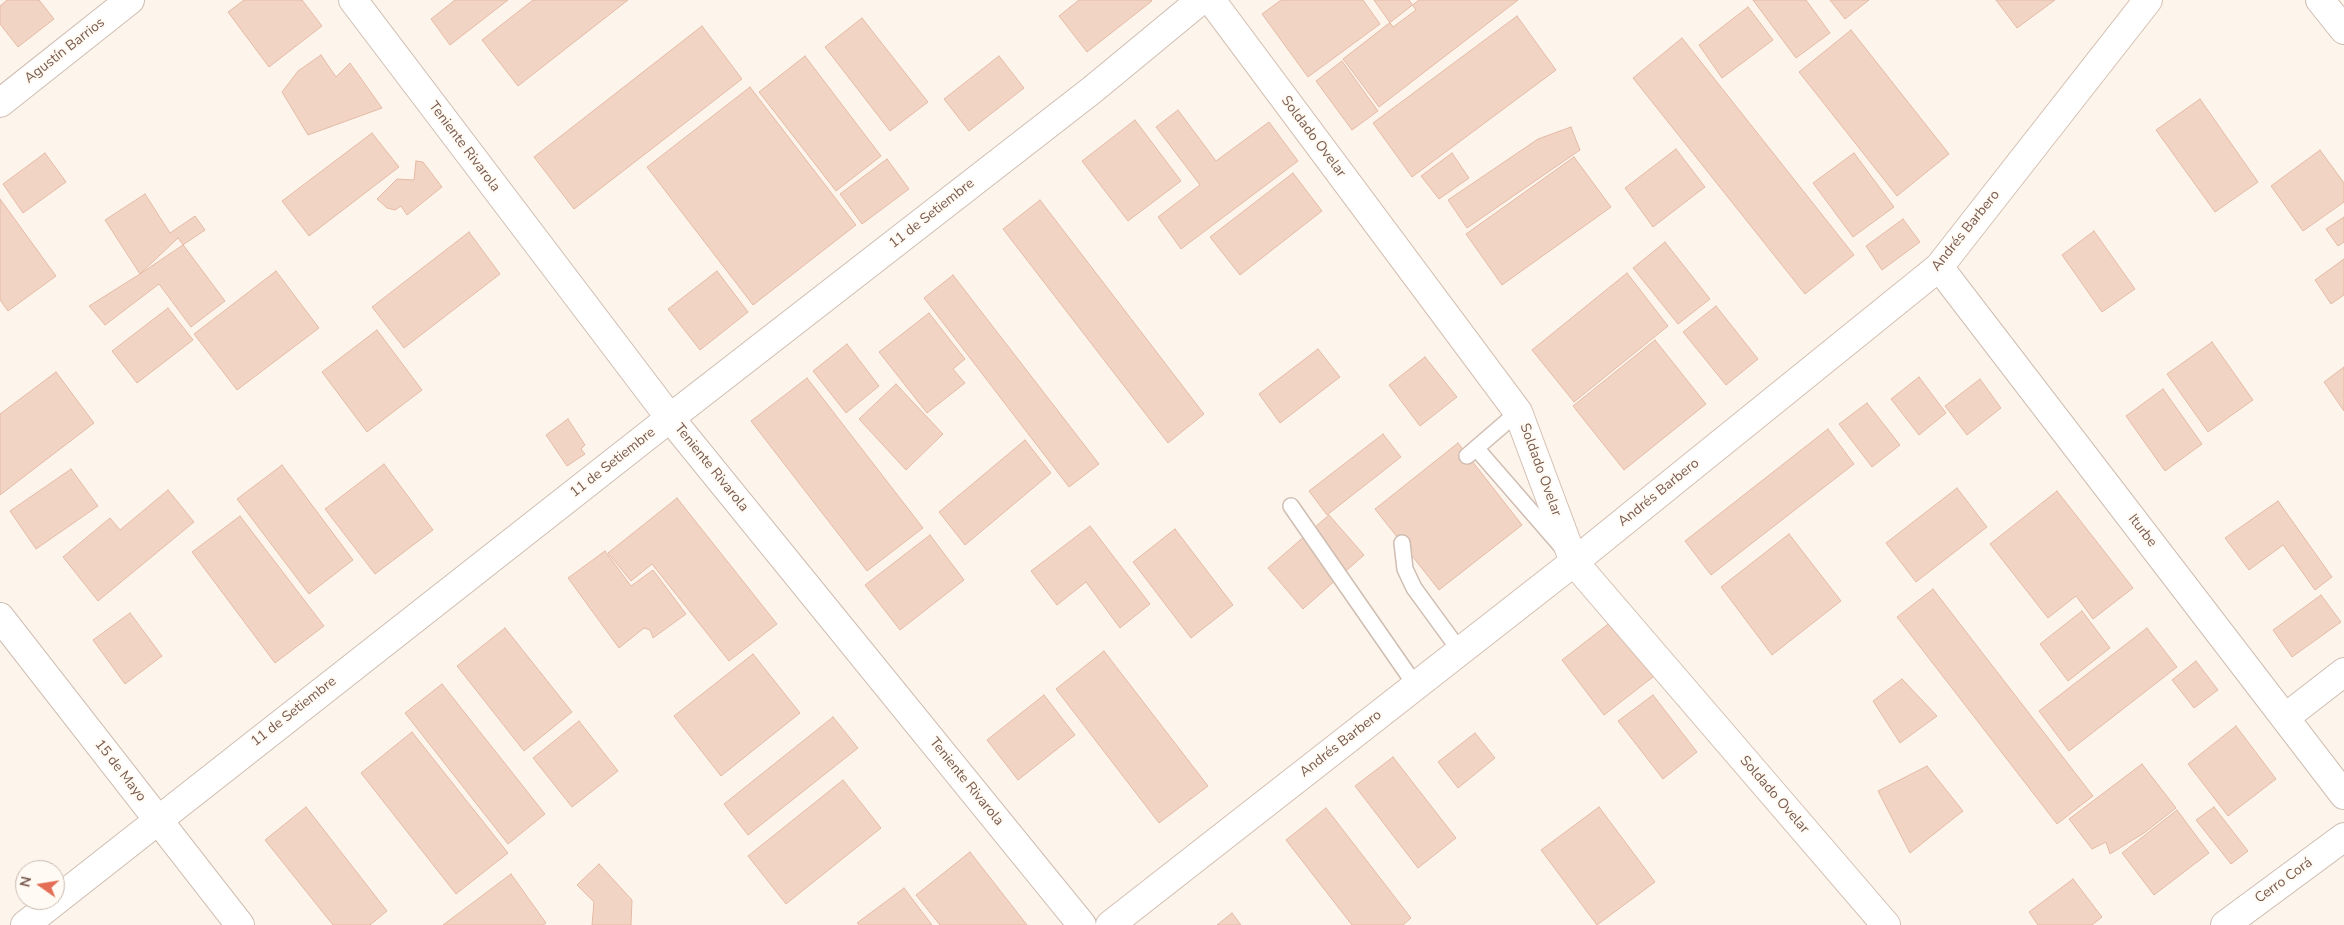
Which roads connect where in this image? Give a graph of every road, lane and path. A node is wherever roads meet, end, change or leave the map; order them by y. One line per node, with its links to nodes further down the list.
1 (130, 0): 8 (street, Agustín Barrios)
2 (352, 0): 11 (street, Teniente Rivarola)
3 (1201, 0): 11 (street, 11 de Setiembre)
4 (1211, 0): 10 (street, Soldado Ovelar)
5 (2148, 0): 9 (street, Andrés Barbero)
6 (2320, 0): 7 (street)
7 (2344, 30)
8 (0, 102)
9 (1940, 267): 14 (street, Andrés Barbero); 19 (street, Iturbe)
10 (1518, 412): 14 (street, Soldado Ovelar); 14 (lane)
11 (670, 418): 21 (street, 11 de Setiembre); 25 (street, Teniente Rivarola)
12 (1291, 506): 18 (lane)
13 (1402, 543): 16 (lane)
14 (1574, 562): 16 (street, Andrés Barbero); 27 (street, Soldado Ovelar)
15 (0, 617): 21 (street, 15 de Mayo)
16 (1460, 651): 18 (street, Andrés Barbero)
17 (2344, 672): 19 (street)
18 (1416, 686): 26 (street, Andrés Barbero)
19 (2286, 717): 20 (street, Iturbe)
20 (2344, 795)
21 (158, 819): 23 (street, 11 de Setiembre); 24 (street, 15 de Mayo)
22 (2344, 837): 28 (street, Cerro Corá)
23 (25, 925)
24 (240, 925)
25 (1082, 925)
26 (1110, 925)
27 (1886, 925)
28 (2225, 925)

